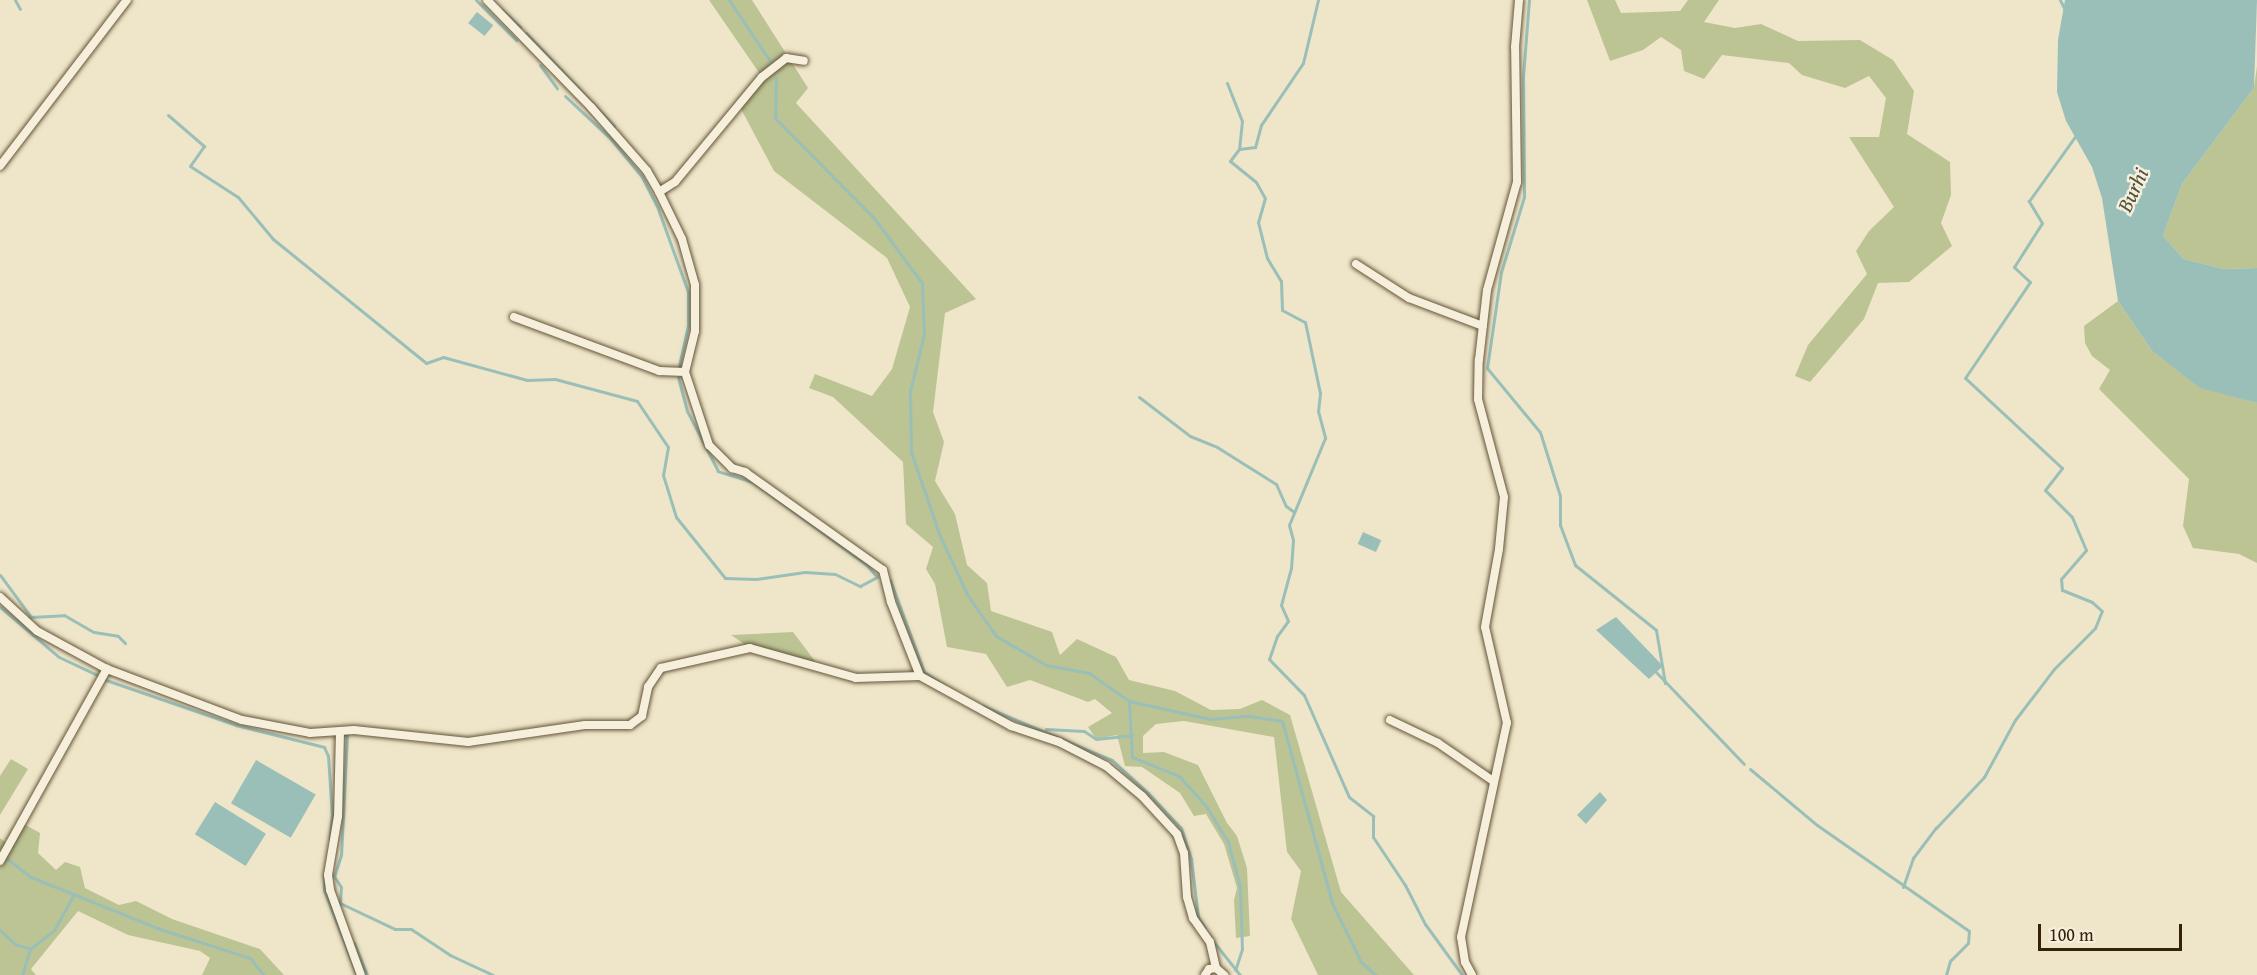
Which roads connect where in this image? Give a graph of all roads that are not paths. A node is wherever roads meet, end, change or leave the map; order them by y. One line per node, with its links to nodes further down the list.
1 (127, 0): 5 (street)
2 (487, 0): 6 (street)
3 (1519, 0): 9 (street)
4 (804, 61): 6 (street)
5 (0, 166)
6 (659, 192): 10 (street)
7 (1356, 264): 9 (street)
8 (514, 317): 10 (street)
9 (1483, 326): 16 (street)
10 (685, 372): 13 (street)
11 (0, 597): 12 (street)
12 (107, 669): 15 (street); 17 (street)
13 (920, 676): 15 (street); 18 (street)
14 (1390, 720): 16 (street)
15 (340, 731): 19 (street)
16 (1493, 781): 22 (street)
17 (0, 861)
18 (1216, 968): 20 (street); 21 (street)
19 (361, 975)
20 (1205, 975)
21 (1224, 975)
22 (1472, 975)

